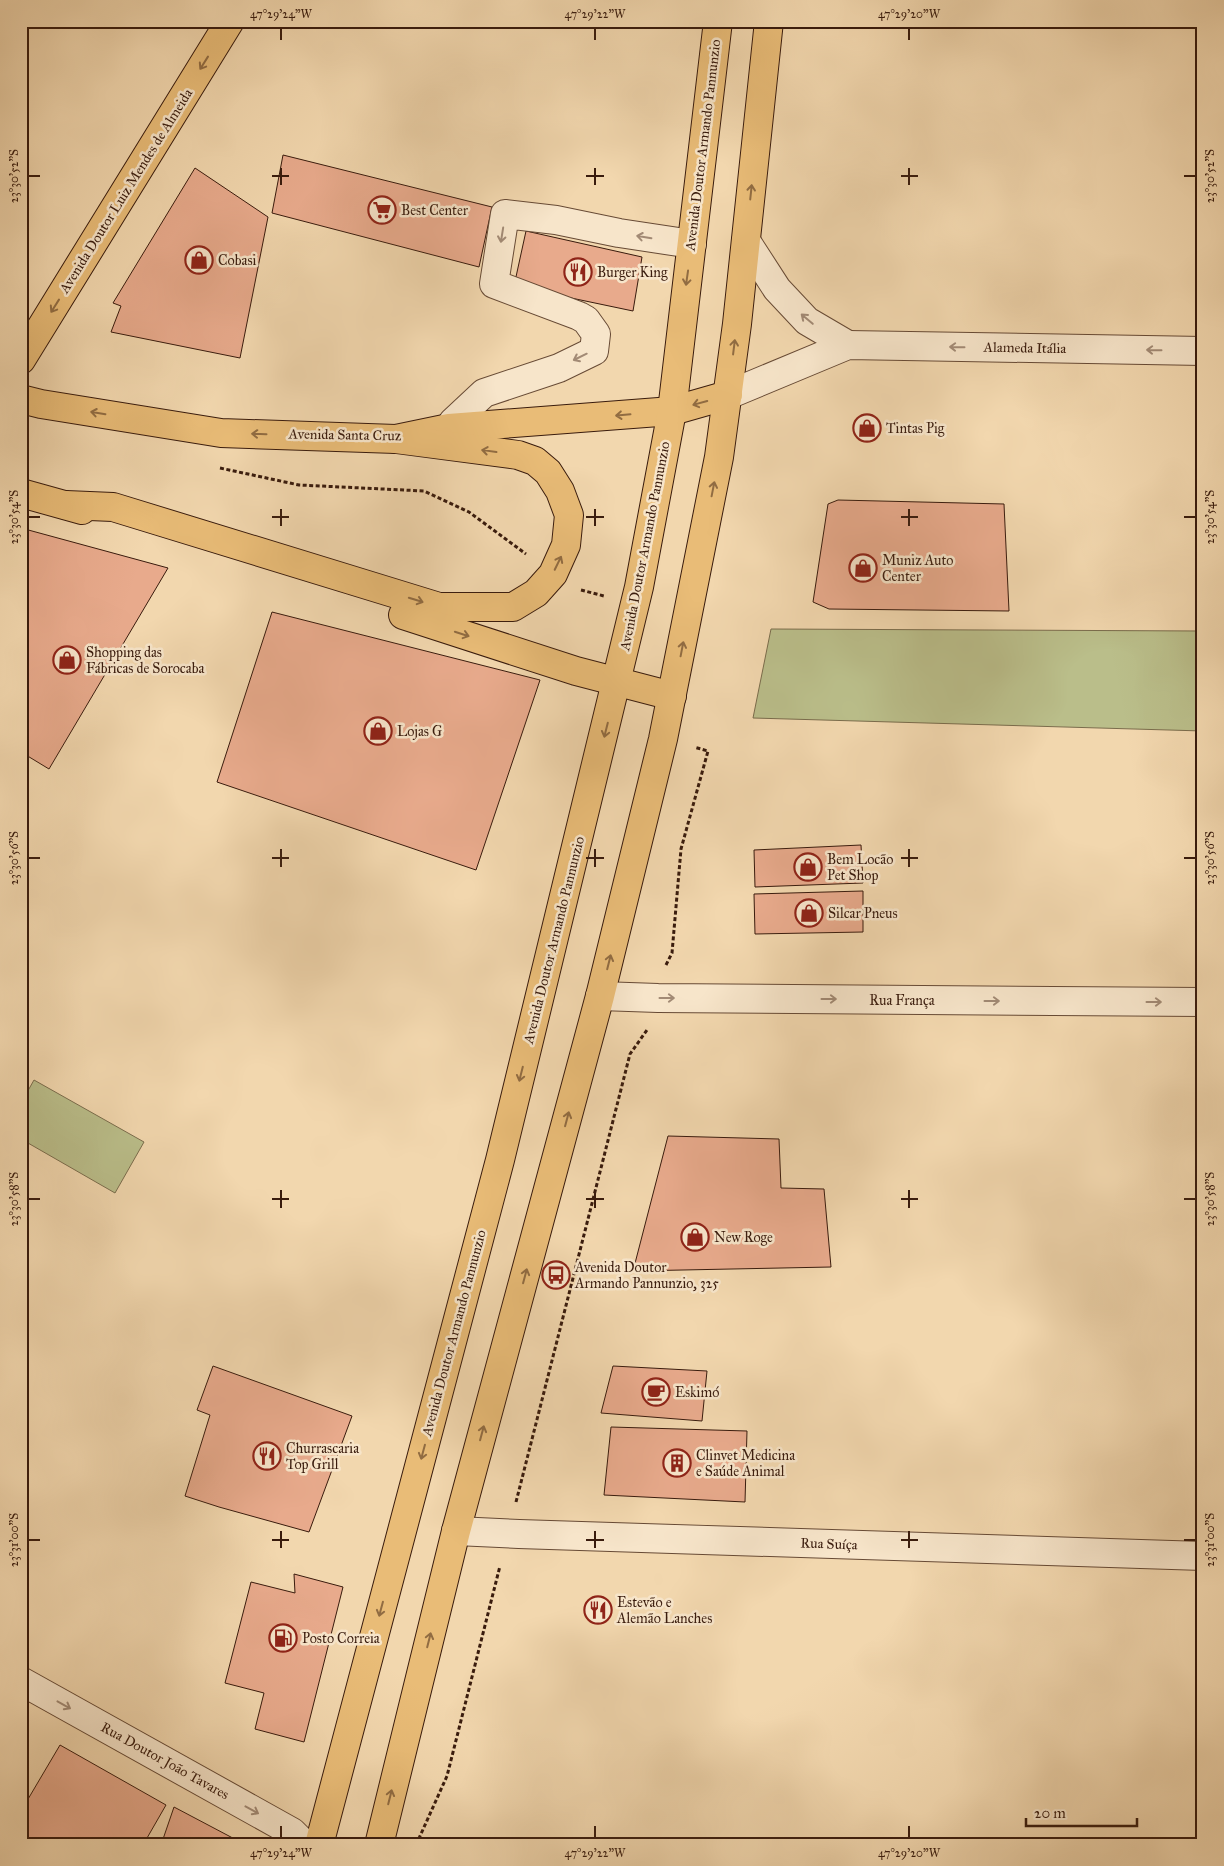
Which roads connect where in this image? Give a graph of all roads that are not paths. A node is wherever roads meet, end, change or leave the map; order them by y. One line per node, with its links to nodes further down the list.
1 (230, 21): 8 (main road, Avenida Doutor Luiz Mendes de Almeida, one-way to 8)
2 (769, 21): 4 (main road, one-way to 2)
3 (716, 22): 5 (main road, Avenida Doutor Armando Pannunzio)
4 (746, 241): 6 (street, one-way to 4); 9 (main road, one-way to 4)
5 (692, 244): 11 (main road, Avenida Doutor Armando Pannunzio, one-way to 11); 12 (street, one-way to 12)
6 (848, 346): 7 (street, Alameda Itália, one-way to 6); 9 (street, Alameda Itália)
7 (1203, 351)
8 (21, 360)
9 (728, 395): 11 (main road, Avenida Santa Cruz, one-way to 11); 17 (main road, one-way to 9)
10 (21, 399): 13 (main road, Avenida Santa Cruz, one-way to 10)
11 (672, 410): 12 (main road, Avenida Santa Cruz, one-way to 12); 16 (main road, Avenida Doutor Armando Pannunzio)
12 (449, 428): 13 (main road, Avenida Santa Cruz)
13 (396, 439): 15 (main road, one-way to 13)
14 (21, 493): 15 (main road)
15 (66, 505): 16 (main road, one-way to 16)
16 (617, 682): 17 (main road); 24 (main road, Avenida Doutor Armando Pannunzio, one-way to 24)
17 (672, 696): 18 (main road, one-way to 17)
18 (600, 996): 19 (street, Rua França, one-way to 19); 20 (main road, one-way to 18)
19 (1203, 1002)
20 (456, 1531): 21 (street, Rua Suíça); 25 (main road, one-way to 20)
21 (1203, 1556)
22 (21, 1681): 23 (street, Rua Doutor João Tavares, one-way to 23)
23 (306, 1845)
24 (319, 1845)
25 (378, 1845)

